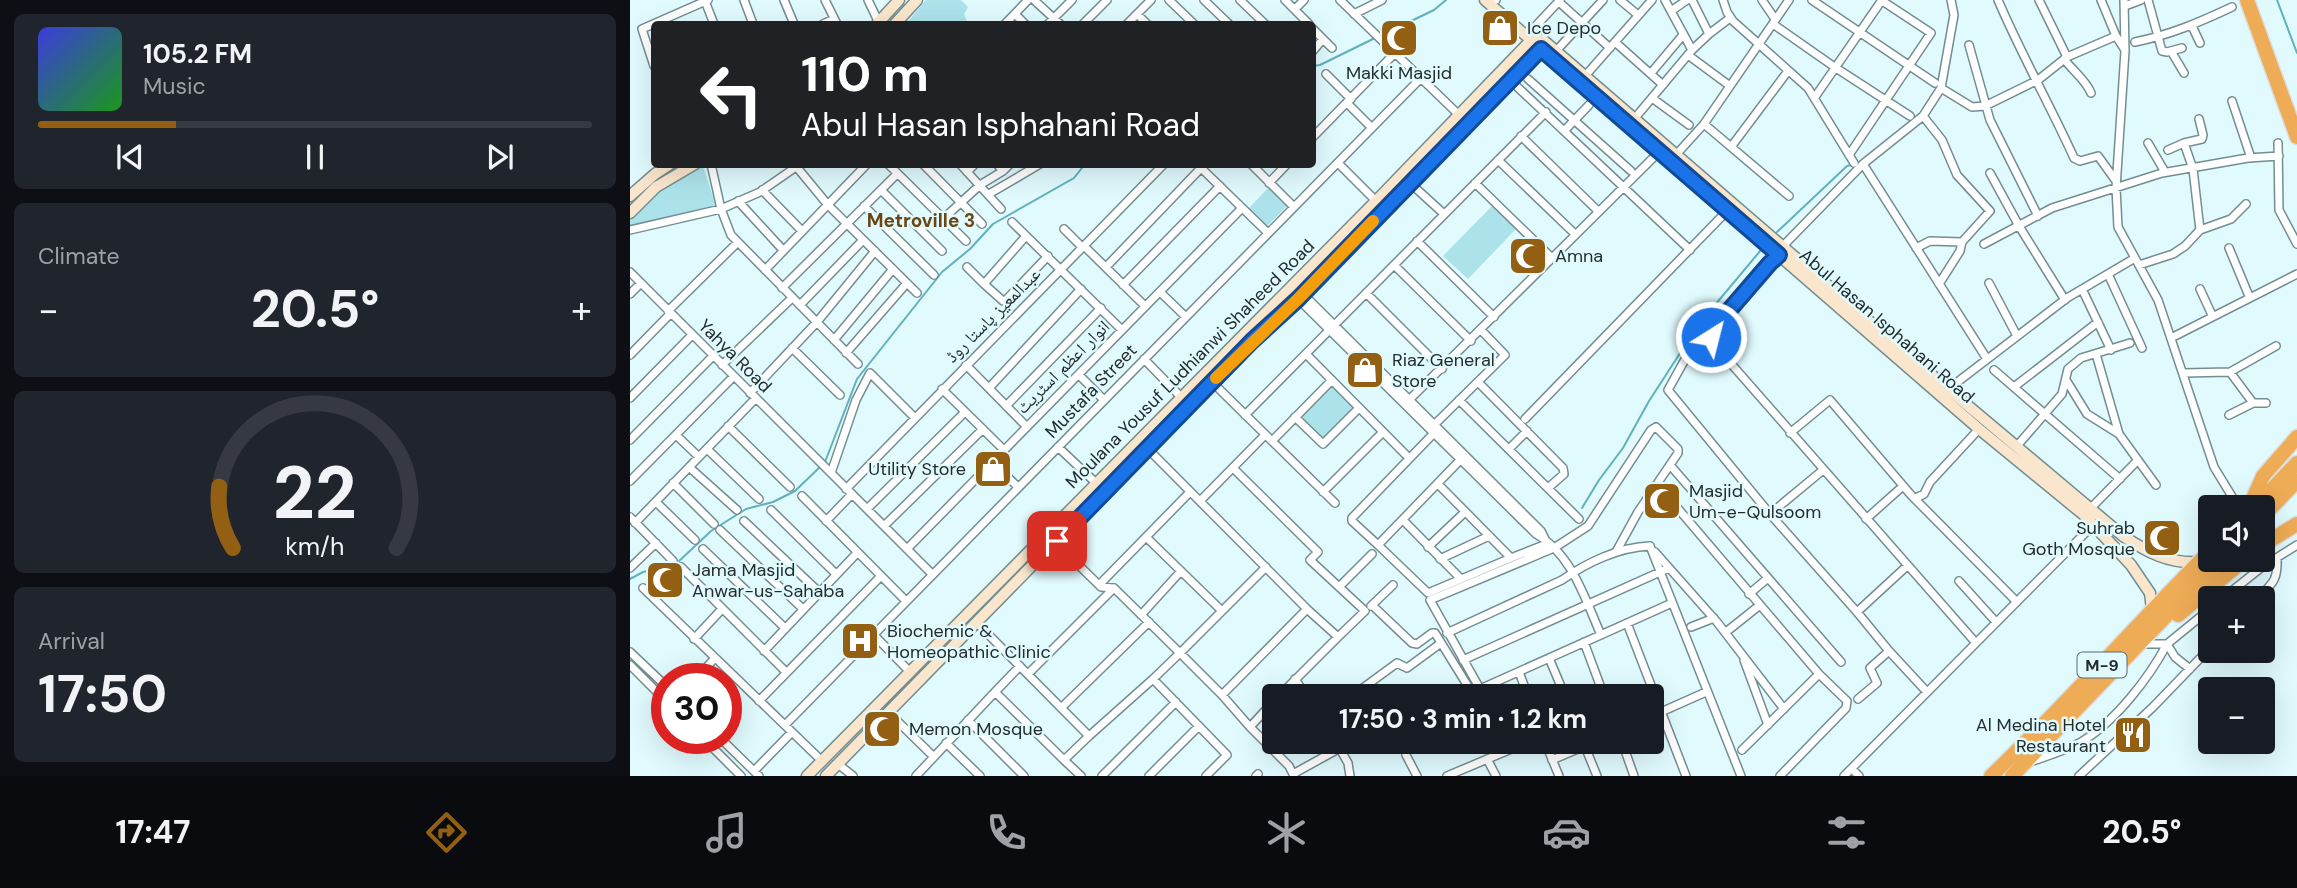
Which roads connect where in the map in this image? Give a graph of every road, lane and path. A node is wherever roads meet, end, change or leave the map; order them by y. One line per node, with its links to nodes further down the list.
1 (744, 0): 51 (street)
2 (784, 0): 52 (street)
3 (825, 0): 53 (street)
4 (868, 0): 54 (street)
5 (899, 0): 55 (street)
6 (917, 0): 56 (street)
7 (1072, 0): 59 (street)
8 (1107, 0): 60 (street)
9 (1169, 0): 63 (street)
10 (1204, 0): 64 (street)
11 (1240, 0): 40 (street)
12 (1255, 0): 40 (street)
13 (1285, 0): 42 (street)
14 (1304, 0): 42 (street)
15 (1340, 0): 45 (street)
16 (1382, 0): 45 (street)
17 (1604, 0): 68 (street)
18 (1620, 0): 47 (street)
19 (1652, 0): 47 (street)
20 (1665, 0): 43 (street)
21 (1689, 0): 43 (street); 72 (street)
22 (1723, 0): 48 (street)
23 (1762, 0): 67 (street)
24 (1789, 0): 67 (street)
25 (1812, 0): 73 (street)
26 (1882, 0): 73 (street); 95 (street)
27 (1951, 0): 109 (street)
28 (1998, 0): 105 (street)
29 (2039, 0): 94 (street)
30 (2101, 0): 76 (street)
31 (2141, 0): 39 (street)
32 (2148, 0): 77 (street)
33 (2248, 0): 106 (highway)
34 (706, 1): 49 (street); 50 (street)
35 (1034, 1): 46 (street); 59 (street)
36 (1492, 1): 74 (street, Abul Hasan Isphahani Road)
37 (1560, 1): 68 (street); 74 (street)
38 (1146, 2): 44 (street)
39 (2124, 3): 89 (street)
40 (1248, 7): 65 (street)
41 (2232, 7): 70 (street)
42 (1294, 9): 66 (street)
43 (1671, 11): 75 (street)
44 (1137, 14): 61 (street); 62 (street)
45 (1354, 14): 92 (street)
46 (1015, 15): 57 (street); 58 (street)
47 (1638, 16): 81 (street)
48 (1730, 18): 72 (street); 82 (street)
49 (671, 20)
50 (713, 21)
51 (752, 21)
52 (793, 21)
53 (835, 21)
54 (877, 21)
55 (881, 21)
56 (898, 21)
57 (1010, 21)
58 (1022, 21)
59 (1051, 21)
60 (1086, 21)
61 (1131, 21)
62 (1144, 21)
63 (1191, 21)
64 (1226, 21)
65 (1262, 21)
66 (1306, 21)
67 (1774, 21): 82 (street); 96 (street)
68 (1582, 23): 81 (street); 88 (street)
69 (651, 26): 93 (street)
70 (2192, 26): 77 (street); 80 (street)
71 (1316, 31): 78 (street)
72 (1709, 34): 91 (street)
73 (1860, 34): 95 (street); 96 (street)
74 (1533, 35): 84 (street, Abul Hasan Isphahani Road); 119 (street, Moulana Yousuf Ludhianwi Shaheed Road)
75 (1683, 35): 91 (street); 98 (street)
76 (2116, 36): 89 (street); 94 (street)
77 (2159, 37): 79 (street); 90 (street)
78 (1324, 39): 85 (street); 86 (street)
79 (2135, 42)
80 (2200, 43)
81 (1612, 45): 98 (street); 101 (street)
82 (1758, 45): 97 (street); 108 (street)
83 (1969, 45): 117 (street)
84 (1544, 46): 88 (street, Abul Hasan Isphahani Road); 104 (street, Moulana Yousuf Ludhianwi Shaheed Road); 138 (street, Abul Hasan Isphahani Road)
85 (1316, 48)
86 (1332, 48)
87 (2182, 48): 90 (street)
88 (1556, 51): 101 (street, Abul Hasan Isphahani Road)
89 (2125, 51): 172 (street)
90 (2171, 51): 100 (street)
91 (1690, 52): 107 (street); 108 (street)
92 (1394, 54): 102 (street); 113 (street)
93 (651, 57)
94 (2066, 58): 105 (street); 110 (street)
95 (1910, 66): 109 (street); 114 (street)
96 (1836, 68): 111 (street); 114 (street)
97 (1787, 71): 111 (street); 136 (street)
98 (1651, 73): 107 (street)
99 (1326, 74): 113 (street)
100 (2184, 74)
101 (1585, 76): 122 (street, Abul Hasan Isphahani Road)
102 (1420, 79): 119 (street); 128 (street, Mustafa Street)
103 (1528, 79): 124 (street)
104 (1510, 80): 118 (street); 169 (street, Moulana Yousuf Ludhianwi Shaheed Road)
105 (2038, 80): 117 (street); 172 (street)
106 (2278, 83): 125 (highway); 132 (highway)
107 (1663, 85): 112 (street)
108 (1730, 86): 127 (street)
109 (1938, 86): 117 (street); 121 (street)
110 (2091, 93)
111 (1815, 97): 114 (street)
112 (1652, 98): 122 (street); 126 (street)
113 (1349, 101): 128 (street); 130 (street)
114 (1887, 101): 120 (street)
115 (2232, 101): 141 (street)
116 (1589, 105): 124 (street)
117 (1985, 106): 194 (street)
118 (1546, 112): 129 (street); 131 (street)
119 (1458, 114): 181 (street, Moulana Yousuf Ludhianwi Shaheed Road)
120 (1910, 116)
121 (1923, 116): 144 (street); 211 (street)
122 (1634, 118): 140 (street, Abul Hasan Isphahani Road)
123 (2199, 119): 134 (street)
124 (1575, 120): 129 (street); 163 (street)
125 (2297, 121)
126 (1689, 124)
127 (1704, 124): 136 (street); 140 (street)
128 (1372, 128): 143 (street, Mustafa Street)
129 (1565, 130): 174 (street)
130 (1316, 134)
131 (1521, 136): 142 (street); 190 (street)
132 (2297, 137)
133 (2148, 143): 165 (street)
134 (2184, 143): 137 (street); 162 (street)
135 (2278, 143): 139 (street)
136 (1731, 147): 179 (street)
137 (2168, 150)
138 (1660, 152): 140 (street, Abul Hasan Isphahani Road); 174 (street)
139 (2279, 156): 141 (street); 213 (street)
140 (1674, 158): 191 (street, Abul Hasan Isphahani Road); 221 (street, Abul Hasan Isphahani Road)
141 (2251, 158): 162 (street)
142 (1498, 160): 170 (street); 205 (street)
143 (1338, 163): 181 (street); 186 (street, Mustafa Street)
144 (1863, 164): 215 (street); 221 (street)
145 (664, 168): 178 (street)
146 (688, 168): 192 (street)
147 (712, 168): 188 (street)
148 (792, 168): 175 (street)
149 (797, 168): 184 (street)
150 (863, 168): 184 (street)
151 (892, 168): 167 (street)
152 (927, 168): 182 (street)
153 (964, 168): 164 (street)
154 (971, 168): 164 (street)
155 (1002, 168): 171 (street)
156 (1033, 168): 177 (street)
157 (1160, 168): 214 (street, عبدالمعیز پاستا روڈ)
158 (1197, 168): 227 (street)
159 (1201, 168): 173 (street)
160 (1255, 168): 168 (street)
161 (1283, 168): 168 (street)
162 (2193, 169): 165 (street); 202 (street)
163 (1631, 171)
164 (967, 172): 171 (street)
165 (2165, 172): 172 (street)
166 (1990, 173): 199 (street)
167 (897, 174): 176 (street); 195 (street)
168 (1269, 183): 186 (street)
169 (1410, 183): 193 (street); 250 (street, Moulana Yousuf Ludhianwi Shaheed Road)
170 (1475, 183): 193 (street); 223 (street)
171 (980, 185): 177 (street); 182 (street)
172 (2116, 185): 194 (street); 224 (street)
173 (1220, 186): 187 (street); 240 (street)
174 (1623, 187): 190 (street); 218 (street)
175 (762, 190): 180 (street); 203 (street)
176 (881, 190): 185 (street); 220 (street)
177 (989, 194): 189 (street)
178 (630, 195)
179 (1788, 196)
180 (738, 201): 188 (street); 217 (street)
181 (1376, 201): 241 (street, Moulana Yousuf Ludhianwi Shaheed Road)
182 (961, 202): 195 (street); 198 (street)
183 (2246, 204): 202 (street)
184 (828, 205): 197 (street); 203 (street)
185 (864, 206): 197 (street); 234 (street)
186 (1294, 207): 204 (street, Mustafa Street)
187 (1242, 208): 204 (street); 246 (street, انوار اعظم اسٹریٹ)
188 (721, 209): 201 (street); 210 (street)
189 (1001, 209)
190 (1598, 211): 205 (street)
191 (1727, 211): 218 (street); 221 (street, Abul Hasan Isphahani Road)
192 (630, 213)
193 (1444, 214): 209 (street)
194 (2038, 216): 199 (street)
195 (943, 219): 208 (street)
196 (1012, 222): 206 (street)
197 (847, 224): 207 (street); 242 (street)
198 (982, 224)
199 (2019, 226): 212 (street); 253 (street)
200 (1063, 229): 214 (street)
201 (630, 230)
202 (2200, 230): 224 (street)
203 (802, 231): 217 (street)
204 (1268, 233): 259 (street, Mustafa Street)
205 (1575, 234): 223 (street)
206 (1027, 236): 222 (street); 238 (street)
207 (863, 240): 219 (street); 254 (street)
208 (965, 241)
209 (1417, 241): 225 (street); 260 (street)
210 (738, 242): 229 (street); 257 (street)
211 (1962, 242): 215 (street); 239 (street)
212 (1984, 244)
213 (2297, 244)
214 (1083, 246): 227 (street); 228 (street, عبدالمعیز پاستا روڈ)
215 (1916, 247): 239 (street)
216 (2229, 248): 251 (street)
217 (783, 250): 229 (street)
218 (1690, 250): 318 (street)
219 (875, 251): 230 (street); 261 (street)
220 (942, 251)
221 (1781, 251): 266 (street); 300 (street, Abul Hasan Isphahani Road)
222 (1048, 256): 228 (street); 238 (street)
223 (1552, 258): 260 (street)
224 (2137, 261): 232 (street); 269 (street)
225 (1394, 265): 248 (street); 271 (street)
226 (967, 267): 238 (street)
227 (1105, 267): 240 (street)
228 (1061, 269): 243 (street); 286 (street, عبدالمعیز پاستا روڈ)
229 (765, 270): 242 (street)
230 (893, 270): 236 (street); 270 (street)
231 (630, 272): 235 (street, Yahya Road)
232 (2108, 274): 244 (street); 275 (street)
233 (2297, 274): 251 (street)
234 (934, 275)
235 (641, 283): 249 (street); 257 (street, Yahya Road)
236 (907, 283): 247 (street); 277 (street)
237 (1989, 283): 268 (street)
238 (984, 284)
239 (1939, 284): 283 (street)
240 (1124, 285): 255 (street)
241 (1291, 286): 250 (street); 304 (street, Moulana Yousuf Ludhianwi Shaheed Road)
242 (782, 288): 252 (street)
243 (1082, 289): 256 (street); 298 (street)
244 (2082, 289): 253 (street); 262 (street)
245 (2200, 289): 258 (street)
246 (1160, 292): 255 (street, انوار اعظم اسٹریٹ); 259 (street)
247 (917, 293)
248 (1366, 293): 263 (street); 287 (street)
249 (630, 294)
250 (1300, 296): 263 (street); 295 (street, Moulana Yousuf Ludhianwi Shaheed Road)
251 (2249, 296): 258 (street)
252 (792, 298): 254 (street); 284 (street)
253 (2065, 300): 268 (street)
254 (800, 305): 261 (street)
255 (1145, 306): 264 (street, انوار اعظم اسٹریٹ)
256 (1101, 308): 264 (street); 310 (street)
257 (669, 312): 267 (street, Yahya Road); 279 (street)
258 (2212, 315): 269 (street)
259 (1186, 317): 282 (street, Mustafa Street)
260 (1494, 317): 265 (street)
261 (817, 322): 270 (street); 274 (street)
262 (2098, 322): 276 (street); 297 (street)
263 (1333, 328): 280 (street); 306 (street); 324 (street)
264 (1122, 330): 291 (street, انوار اعظم اسٹریٹ)
265 (1481, 330): 271 (street); 296 (street)
266 (1711, 332): 328 (street); 382 (street)
267 (692, 335): 281 (street, Yahya Road); 301 (street)
268 (2017, 336): 283 (street)
269 (2171, 338): 290 (street)
270 (834, 340): 277 (street)
271 (1471, 341): 287 (street)
272 (2130, 344): 276 (street)
273 (2276, 346): 289 (street)
274 (792, 348): 302 (street); 303 (street)
275 (2142, 348)
276 (2111, 351): 278 (street)
277 (846, 353): 285 (street)
278 (2096, 354): 293 (street); 329 (street)
279 (630, 355)
280 (1306, 355): 294 (street); 314 (street)
281 (713, 356): 284 (street, Yahya Road); 327 (street)
282 (1144, 359): 304 (street); 305 (street, Mustafa Street)
283 (1987, 359): 300 (street)
284 (722, 365): 292 (street, Yahya Road)
285 (858, 365)
286 (966, 365): 298 (street); 299 (street, عبدالمعیز پاستا روڈ)
287 (1442, 369): 306 (street)
288 (1994, 370): 297 (street)
289 (2230, 372): 290 (street); 308 (street)
290 (2183, 373): 367 (street)
291 (1079, 375): 305 (street); 321 (street, انوار اعظم اسٹریٹ)
292 (733, 376): 303 (street, Yahya Road); 330 (street)
293 (2066, 379): 313 (street); 329 (street)
294 (1332, 380): 311 (street); 316 (street)
295 (1212, 382): 314 (street); 337 (street, Moulana Yousuf Ludhianwi Shaheed Road)
296 (1478, 382): 307 (street); 325 (street)
297 (2014, 387): 313 (street)
298 (989, 388): 310 (street)
299 (942, 389): 312 (street); 317 (street, عبدالمعیز پاستا روڈ)
300 (1945, 393): 323 (street, Abul Hasan Isphahani Road); 336 (street, Abul Hasan Isphahani Road)
301 (631, 395)
302 (840, 395)
303 (752, 396): 320 (street); 351 (street, Yahya Road)
304 (1181, 397): 356 (street, Moulana Yousuf Ludhianwi Shaheed Road)
305 (1104, 400): 335 (street, Mustafa Street)
306 (1409, 400): 324 (street)
307 (1460, 400): 324 (street); 339 (street)
308 (2253, 403): 309 (street); 315 (street)
309 (2266, 403)
310 (1006, 406): 321 (street)
311 (1359, 408): 316 (street); 326 (street)
312 (965, 412): 322 (street); 377 (street)
313 (2044, 414): 336 (street); 352 (street)
314 (1245, 415): 331 (street)
315 (2229, 415)
316 (1295, 417): 334 (street)
317 (915, 418): 351 (street); 364 (street, عبدالمعیز پاستا روڈ)
318 (1525, 419)
319 (630, 426): 327 (street)
320 (728, 426): 338 (street); 361 (street)
321 (1027, 426): 340 (street, انوار اعظم اسٹریٹ)
322 (983, 429): 340 (street); 391 (street)
323 (1979, 429): 371 (street); 389 (street, Abul Hasan Isphahani Road)
324 (1435, 430): 342 (street); 343 (street)
325 (1527, 431): 339 (street); 363 (street)
326 (1383, 432): 342 (street); 366 (street)
327 (637, 433): 333 (street)
328 (1790, 433): 350 (street); 359 (street)
329 (2119, 433): 344 (street)
330 (676, 435): 341 (street); 353 (street)
331 (1265, 435): 334 (street); 349 (street)
332 (2297, 437): 368 (highway)
333 (630, 440)
334 (1272, 441): 366 (street)
335 (1058, 447): 356 (street); 362 (street, Mustafa Street)
336 (2015, 447): 378 (street, Abul Hasan Isphahani Road)
337 (1147, 448): 365 (street); 397 (street, Moulana Yousuf Ludhianwi Shaheed Road)
338 (707, 449): 341 (street); 372 (street)
339 (1508, 449): 363 (street)
340 (1004, 450): 345 (street, انوار اعظم اسٹریٹ)
341 (699, 457): 348 (street)
342 (1409, 458): 400 (street)
343 (1463, 458): 357 (street); 399 (street)
344 (2138, 460): 352 (street); 360 (street)
345 (992, 462): 362 (street); 406 (street, انوار اعظم اسٹریٹ)
346 (2297, 463): 369 (highway)
347 (1670, 465): 358 (street); 399 (street); 430 (street)
348 (689, 467): 355 (street); 379 (street)
349 (1233, 468): 373 (street); 437 (street)
350 (1823, 470): 382 (street); 384 (street)
351 (831, 473): 364 (street, Yahya Road)
352 (2120, 479): 378 (street)
353 (630, 481)
354 (2297, 481): 376 (highway)
355 (673, 483): 374 (street); 449 (street)
356 (1096, 483): 392 (street, Moulana Yousuf Ludhianwi Shaheed Road)
357 (1438, 484): 381 (street); 386 (street)
358 (1657, 484): 407 (street); 441 (street)
359 (1903, 485): 371 (street); 384 (street)
360 (2156, 485)
361 (790, 487)
362 (1018, 487): 428 (street, Mustafa Street)
363 (1548, 488): 383 (street)
364 (849, 491): 377 (street, Yahya Road); 388 (street, عبدالمعیز پاستا روڈ)
365 (1190, 492): 373 (street); 394 (street)
366 (1323, 492): 375 (street)
367 (2231, 495)
368 (2256, 495)
369 (2264, 495)
370 (802, 496): 388 (street)
371 (1916, 498): 443 (street)
372 (759, 499)
373 (1200, 501): 419 (street)
374 (656, 502): 385 (street); 396 (street)
375 (1335, 503)
376 (2275, 504)
377 (867, 509): 391 (street, Yahya Road)
378 (2090, 509): 401 (street, Abul Hasan Isphahani Road)
379 (737, 510)
380 (771, 510): 427 (street)
381 (1465, 512): 393 (street); 403 (street)
382 (1770, 514): 454 (street)
383 (1579, 519)
384 (1866, 519): 417 (street)
385 (633, 520): 398 (street)
386 (1403, 520): 400 (street); 403 (street)
387 (744, 521): 440 (street)
388 (827, 521): 408 (street)
389 (2094, 524): 411 (street, Abul Hasan Isphahani Road); 443 (street)
390 (2297, 524): 395 (highway)
391 (884, 526): 406 (street, Yahya Road)
392 (1046, 534): 397 (street); 492 (street, Moulana Yousuf Ludhianwi Shaheed Road)
393 (1489, 536): 410 (street); 413 (street)
394 (1146, 537): 422 (street); 433 (street)
395 (2275, 538)
396 (695, 540)
397 (1056, 542): 433 (street); 458 (street, Moulana Yousuf Ludhianwi Shaheed Road)
398 (656, 543): 414 (street); 420 (street)
399 (1549, 543): 410 (street); 423 (street); 465 (street)
400 (1378, 545): 431 (street)
401 (2137, 545): 411 (street); 415 (street, Abul Hasan Isphahani Road)
402 (2297, 545): 412 (street)
403 (1429, 547): 413 (street)
404 (1650, 547): 407 (street); 421 (street); 424 (street)
405 (703, 549): 463 (street)
406 (907, 549): 428 (street, Yahya Road)
407 (1616, 552): 423 (street)
408 (857, 553): 427 (street); 429 (street)
409 (1372, 554): 437 (street)
410 (1511, 558): 431 (street)
411 (2126, 558): 451 (street, Abul Hasan Isphahani Road)
412 (2277, 558): 435 (street); 436 (street)
413 (1440, 559): 431 (street)
414 (673, 561)
415 (2198, 562)
416 (2198, 563): 451 (highway, M-9)
417 (1907, 566): 454 (street); 472 (street)
418 (681, 567): 448 (street)
419 (1266, 567): 450 (street); 452 (street)
420 (630, 568)
421 (1669, 568): 424 (street); 456 (street)
422 (1181, 571): 452 (street); 455 (street)
423 (1573, 572): 446 (street); 465 (street)
424 (1660, 572): 444 (street); 446 (street)
425 (2209, 572): 474 (highway, M-9)
426 (2231, 572): 474 (highway)
427 (836, 574): 440 (street)
428 (932, 574): 442 (street, Mustafa Street)
429 (881, 576): 442 (street); 491 (street)
430 (1768, 578): 441 (street); 484 (street)
431 (1461, 579)
432 (1959, 581): 460 (street)
433 (1099, 585): 439 (street)
434 (1393, 585): 445 (street)
435 (2238, 586)
436 (2269, 586)
437 (1339, 587): 453 (street)
438 (643, 588): 469 (street)
439 (1114, 588): 455 (street); 493 (street)
440 (819, 592): 449 (street)
441 (1749, 594): 447 (street)
442 (906, 601): 466 (street, Mustafa Street)
443 (2017, 602): 460 (street)
444 (1672, 603): 461 (street); 507 (street)
445 (1372, 604): 453 (street); 471 (street)
446 (1587, 604): 467 (street); 482 (street)
447 (1759, 605): 464 (street); 494 (street)
448 (722, 609): 469 (street); 475 (street)
449 (803, 609): 463 (street)
450 (1307, 609): 468 (street); 509 (street)
451 (2152, 609): 571 (highway, M-9)
452 (1222, 611): 479 (street)
453 (1365, 611): 468 (street)
454 (1857, 612): 476 (street)
455 (1141, 615): 459 (street)
456 (1714, 618): 462 (street); 464 (street)
457 (2198, 618): 473 (street)
458 (976, 622): 487 (street); 516 (street, Moulana Yousuf Ludhianwi Shaheed Road)
459 (1149, 622): 479 (street); 513 (street)
460 (1996, 622): 472 (street)
461 (1627, 623): 467 (street); 504 (street)
462 (1691, 627)
463 (785, 628): 475 (street)
464 (1726, 632): 478 (street)
465 (1447, 633): 482 (street)
466 (873, 634): 492 (street); 520 (street, Mustafa Street)
467 (1601, 635): 470 (street)
468 (1338, 637): 496 (street)
469 (694, 639): 481 (street)
470 (1584, 642): 480 (street); 503 (street)
471 (1441, 643): 499 (street); 500 (street)
472 (1976, 643): 508 (street)
473 (2167, 643): 474 (street); 488 (street); 545 (street)
474 (2141, 644): 545 (highway, M-9)
475 (764, 651): 491 (street)
476 (1889, 651): 508 (street); 510 (street)
477 (630, 652): 490 (street)
478 (1741, 652): 514 (street); 521 (street)
479 (1180, 653): 495 (street); 509 (street)
480 (1549, 658): 489 (street); 502 (street)
481 (714, 659): 485 (street); 511 (street)
482 (1463, 660): 489 (street)
483 (2198, 661): 488 (street)
484 (1841, 662)
485 (710, 663)
486 (630, 665): 505 (street)
487 (1020, 666): 493 (street); 506 (street)
488 (2190, 669): 572 (street)
489 (1519, 671): 501 (street)
490 (651, 672)
491 (786, 672): 511 (street)
492 (911, 672): 542 (street, Moulana Yousuf Ludhianwi Shaheed Road)
493 (1028, 674): 513 (street)
494 (1819, 674): 514 (street); 568 (street)
495 (1153, 678): 512 (street); 525 (street)
496 (1295, 679): 497 (street); 498 (street)
497 (1290, 684)
498 (1298, 684)
499 (1368, 684)
500 (1464, 684)
501 (1524, 684)
502 (1560, 684)
503 (1600, 684)
504 (1651, 684)
505 (651, 686)
506 (995, 692): 519 (street); 540 (street)
507 (1706, 692): 515 (street); 567 (street)
508 (1927, 692): 544 (street)
509 (1222, 695): 523 (street)
510 (1858, 699)
511 (759, 701): 520 (street)
512 (1176, 702): 522 (street); 556 (street)
513 (1061, 708): 525 (street)
514 (1784, 709): 521 (street)
515 (1664, 711)
516 (888, 712): 538 (street); 543 (street, Moulana Yousuf Ludhianwi Shaheed Road)
517 (1262, 714): 523 (street)
518 (1664, 717): 566 (street)
519 (968, 720): 526 (street); 554 (street)
520 (785, 725): 524 (street)
521 (1768, 725): 527 (street)
522 (1199, 726): 557 (street); 558 (street)
523 (1250, 727): 547 (street)
524 (792, 732): 542 (street); 546 (street)
525 (1089, 736): 540 (street)
526 (946, 743): 538 (street); 553 (street)
527 (1742, 750)
528 (719, 754): 548 (street)
529 (736, 754): 546 (street)
530 (1324, 754): 547 (street)
531 (1343, 754): 559 (street)
532 (1500, 754): 539 (street)
533 (1550, 754): 541 (street)
534 (1564, 754): 541 (street)
535 (1588, 754): 564 (street)
536 (1626, 754): 565 (street)
537 (1406, 755): 560 (street)
538 (933, 757): 552 (street)
539 (1487, 759): 561 (street); 562 (street)
540 (1064, 760): 555 (street)
541 (1552, 760): 563 (street)
542 (822, 761): 549 (street, Moulana Yousuf Ludhianwi Shaheed Road)
543 (838, 764): 550 (street, Moulana Yousuf Ludhianwi Shaheed Road); 551 (street)
544 (1852, 769): 569 (street); 570 (street)
545 (2017, 770)
546 (757, 774)
547 (1293, 775)
548 (741, 776)
549 (807, 776)
550 (826, 776)
551 (853, 776)
552 (916, 776)
553 (980, 776)
554 (1024, 776)
555 (1081, 776)
556 (1102, 776)
557 (1149, 776)
558 (1206, 776)
559 (1350, 776)
560 (1417, 776)
561 (1447, 776)
562 (1496, 776)
563 (1559, 776)
564 (1597, 776)
565 (1634, 776)
566 (1686, 776)
567 (1741, 776)
568 (1780, 776)
569 (1844, 776)
570 (1859, 776)
571 (1991, 776)
572 (2079, 776)

